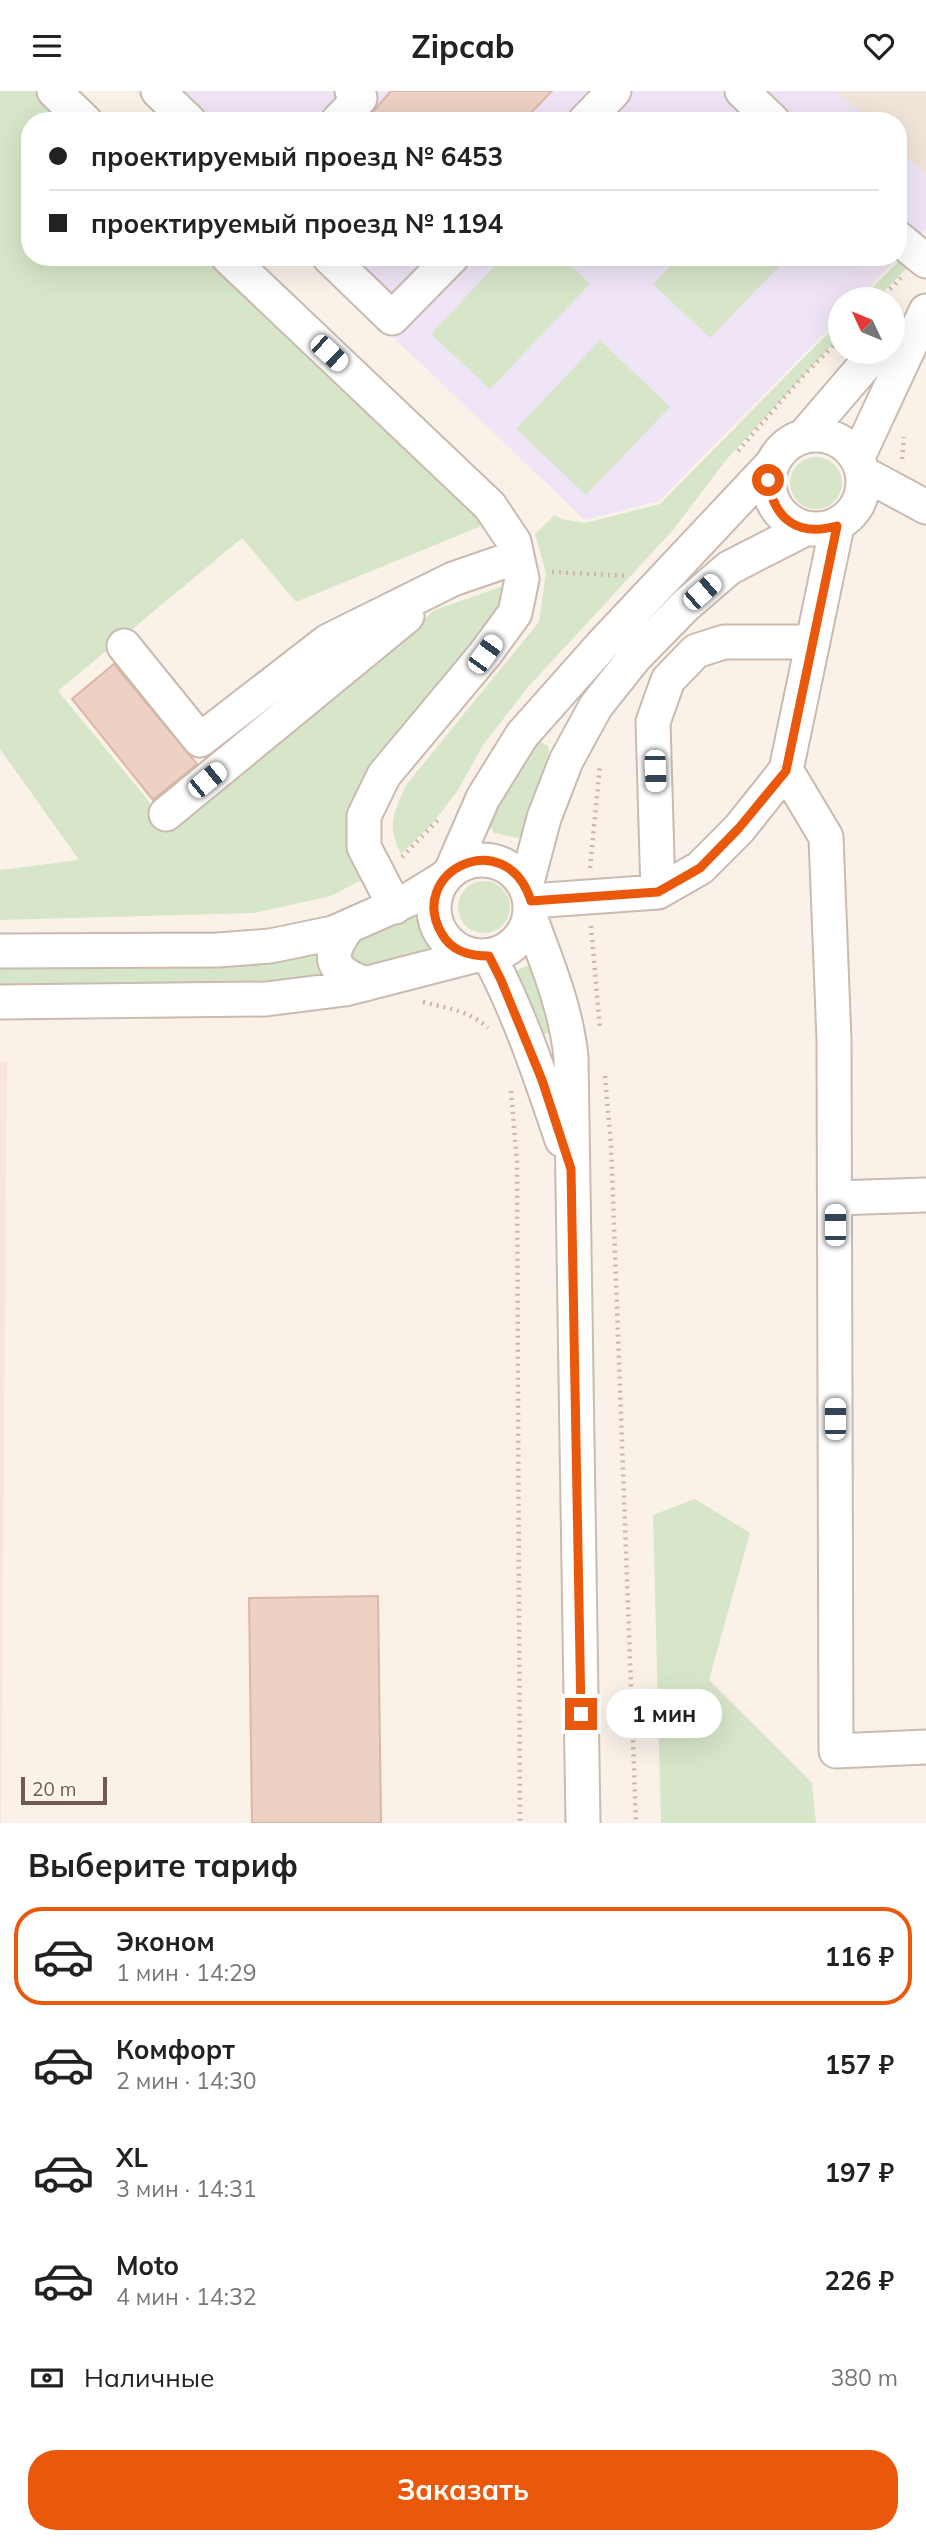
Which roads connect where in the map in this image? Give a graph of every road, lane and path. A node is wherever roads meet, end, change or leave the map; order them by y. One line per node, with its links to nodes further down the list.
1 (54, 91): 6 (street)
2 (158, 91): 7 (street)
3 (352, 91): 8 (street)
4 (614, 91): 9 (street)
5 (742, 91): 10 (street)
6 (76, 112)
7 (180, 112)
8 (347, 112)
9 (594, 112)
10 (764, 112)
11 (907, 245): 12 (street)
12 (926, 261)
13 (237, 266): 29 (street)
14 (338, 266): 15 (street)
15 (443, 266)
16 (926, 294): 18 (street)
17 (926, 311): 25 (street)
18 (905, 318)
19 (828, 351): 23 (path)
20 (866, 364): 22 (street)
21 (905, 429): 26 (path)
22 (804, 436): 24 (street); 25 (street)
23 (730, 461)
24 (772, 464): 28 (street); 39 (street)
25 (860, 466): 26 (street); 28 (street)
26 (895, 489): 27 (street)
27 (926, 507)
28 (821, 527): 32 (street); 42 (street)
29 (529, 564): 30 (street); 31 (path); 38 (street)
30 (453, 579): 33 (street); 36 (street)
31 (627, 585)
32 (813, 642): 35 (street); 40 (street)
33 (124, 646)
34 (601, 756): 41 (path)
35 (786, 771): 40 (street); 56 (street)
36 (166, 814)
37 (441, 816): 38 (path)
38 (378, 874): 43 (street)
39 (448, 874): 42 (street); 43 (street); 46 (street)
40 (658, 892): 41 (street)
41 (588, 898): 42 (street); 51 (path)
42 (529, 901): 46 (street); 54 (street)
43 (395, 907): 44 (street)
44 (348, 927): 45 (street); 47 (street)
45 (0, 951)
46 (481, 956): 47 (street); 54 (street)
47 (366, 984): 49 (street)
48 (418, 1001): 50 (path)
49 (0, 1002)
50 (490, 1030)
51 (601, 1037)
52 (603, 1063): 60 (path)
53 (510, 1087): 58 (path)
54 (571, 1169): 59 (street)
55 (926, 1195): 56 (street)
56 (835, 1198): 57 (street)
57 (926, 1747)
58 (520, 1823)
59 (583, 1823)
60 (636, 1823)

